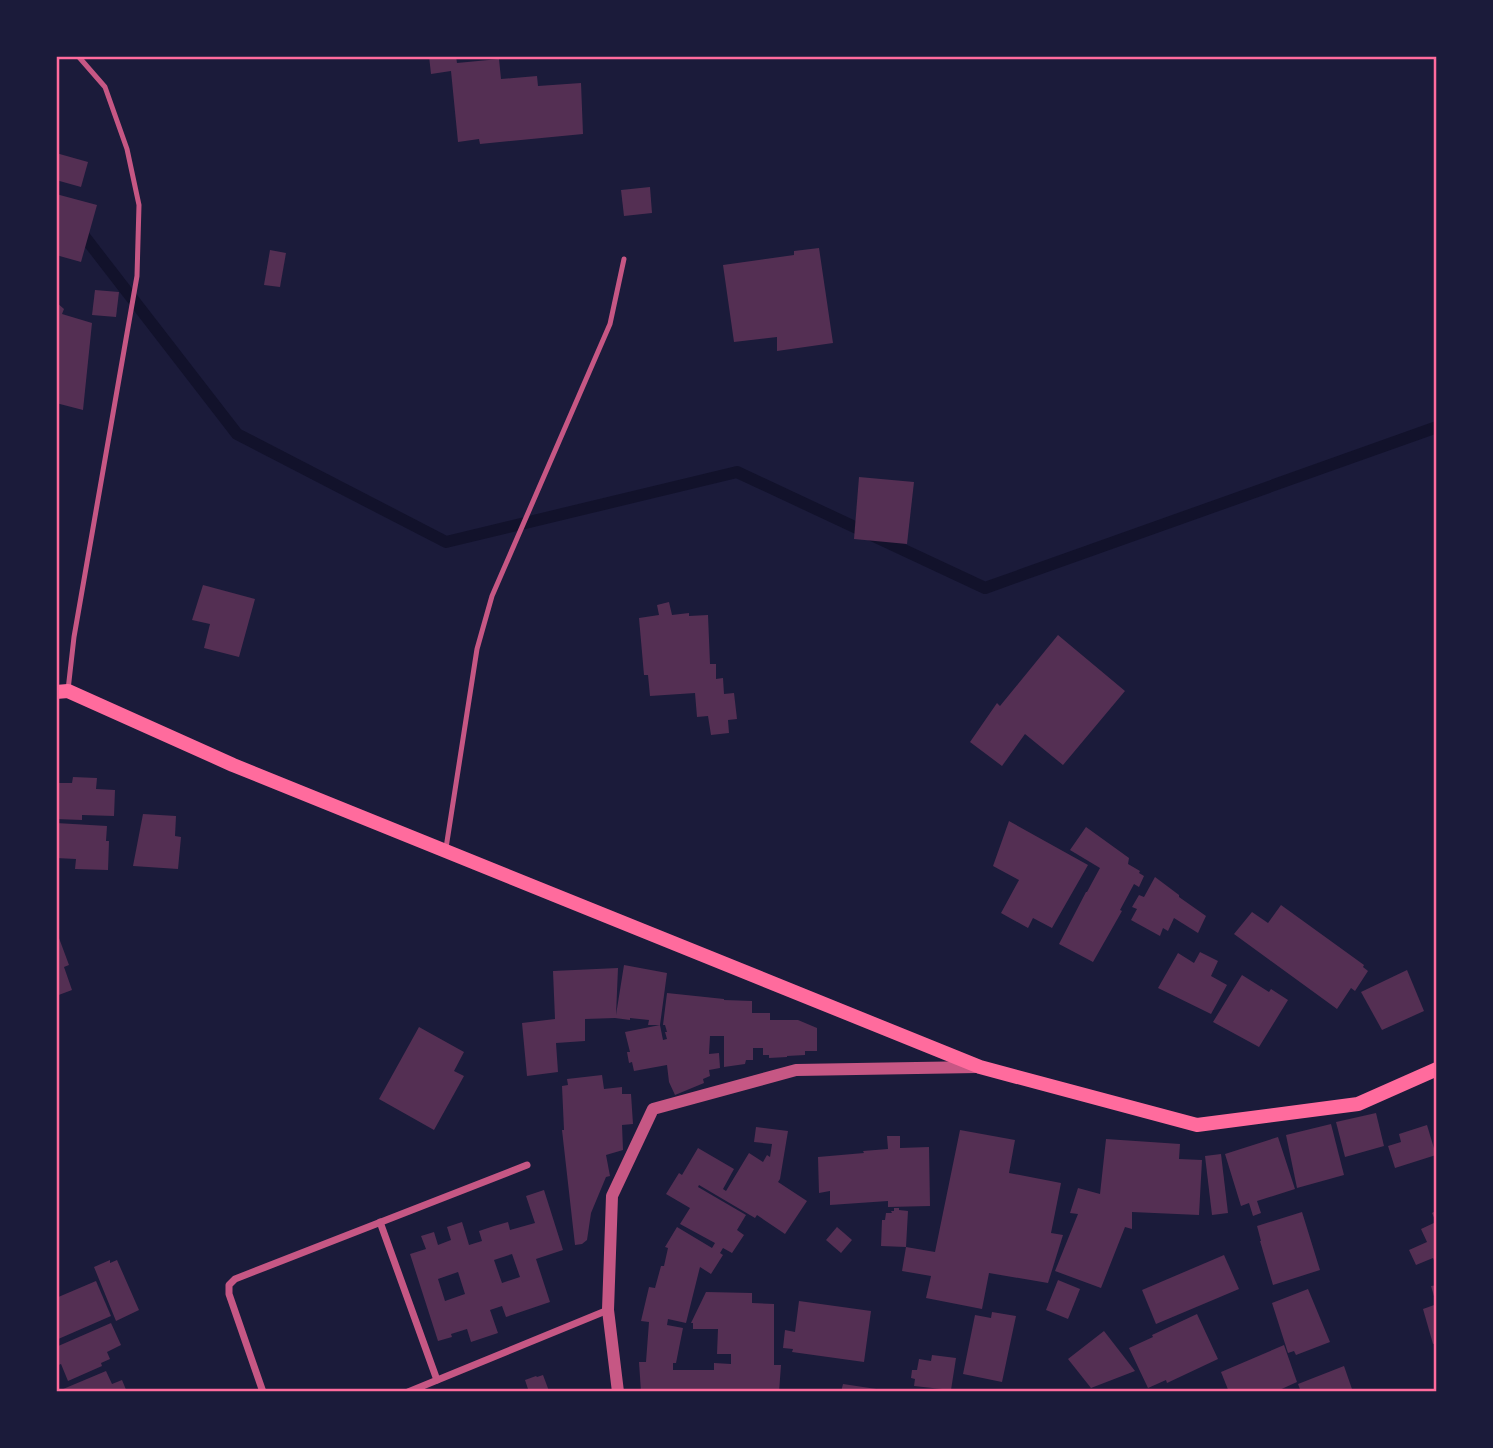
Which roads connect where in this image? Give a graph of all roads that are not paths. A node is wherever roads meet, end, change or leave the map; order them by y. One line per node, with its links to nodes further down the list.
1 (78, 56): 3 (lane)
2 (624, 260): 4 (lane)
3 (62, 692): 4 (main road)
4 (445, 851): 5 (main road)
5 (980, 1067): 6 (main road); 9 (street)
6 (1437, 1069)
7 (527, 1165): 8 (street)
8 (380, 1222): 10 (street); 11 (street)
9 (608, 1310): 10 (street); 13 (street)
10 (437, 1380): 12 (street)
11 (263, 1392)
12 (408, 1392)
13 (618, 1392)

